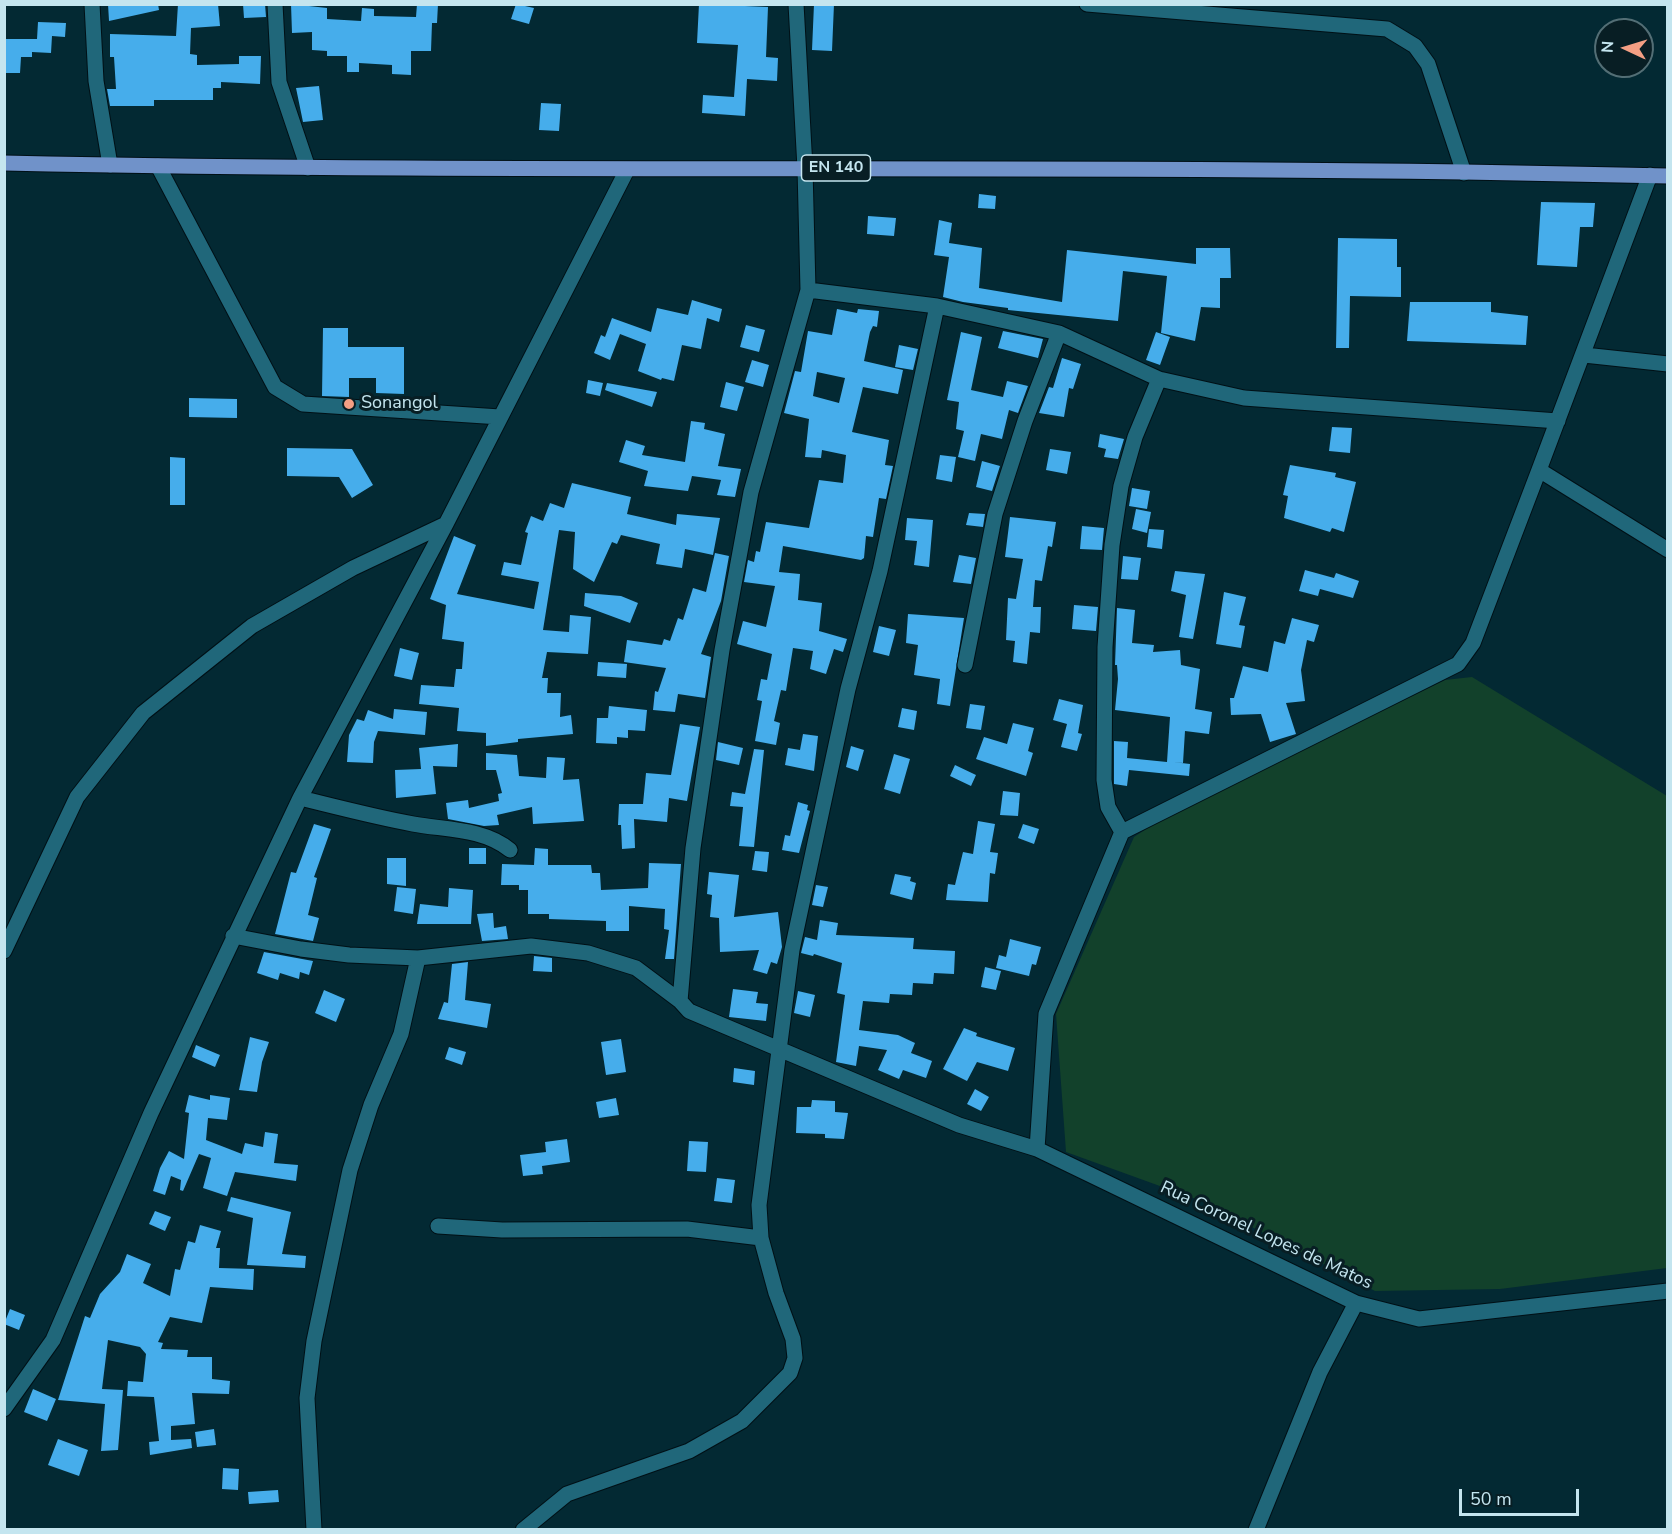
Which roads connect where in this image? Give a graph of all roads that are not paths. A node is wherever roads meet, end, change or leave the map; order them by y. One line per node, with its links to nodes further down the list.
1 (92, 4): 6 (street)
2 (275, 4): 8 (street)
3 (796, 4): 9 (street)
4 (1087, 4): 11 (street)
5 (4, 163): 6 (main road, EN 140)
6 (110, 165): 7 (main road, EN 140)
7 (158, 166): 8 (main road, EN 140); 20 (street)
8 (308, 168): 10 (main road, EN 140)
9 (806, 168): 10 (main road, EN 140); 11 (main road, EN 140); 14 (street)
10 (627, 170): 20 (street)
11 (1464, 173): 12 (main road, EN 140)
12 (1650, 175): 13 (main road, EN 140); 17 (street)
13 (1668, 176)
14 (808, 290): 15 (street); 32 (street)
15 (937, 306): 16 (street); 33 (street)
16 (1059, 333): 19 (street); 25 (street)
17 (1584, 355): 18 (street); 21 (street)
18 (1668, 364)
19 (1159, 379): 21 (street); 27 (street)
20 (500, 417): 23 (street)
21 (1558, 421): 22 (street)
22 (1539, 470): 24 (street); 27 (street)
23 (446, 524): 26 (street); 30 (street)
24 (1668, 550)
25 (965, 665)
26 (300, 798): 28 (street); 29 (street)
27 (1122, 832): 34 (street)
28 (510, 850)
29 (233, 936): 31 (street, Rua Coronel Lopes de Matos); 39 (street)
30 (4, 951)
31 (418, 958): 32 (street, Rua Coronel Lopes de Matos); 40 (street)
32 (680, 1001): 33 (street, Rua Coronel Lopes de Matos)
33 (780, 1051): 34 (street, Rua Coronel Lopes de Matos); 36 (street)
34 (1037, 1149): 38 (street, Rua Coronel Lopes de Matos)
35 (438, 1226): 36 (street)
36 (761, 1238): 41 (street)
37 (1668, 1291): 38 (street, Rua Coronel Lopes de Matos)
38 (1356, 1303): 42 (street)
39 (4, 1409)
40 (314, 1530)
41 (523, 1530)
42 (1256, 1530)

